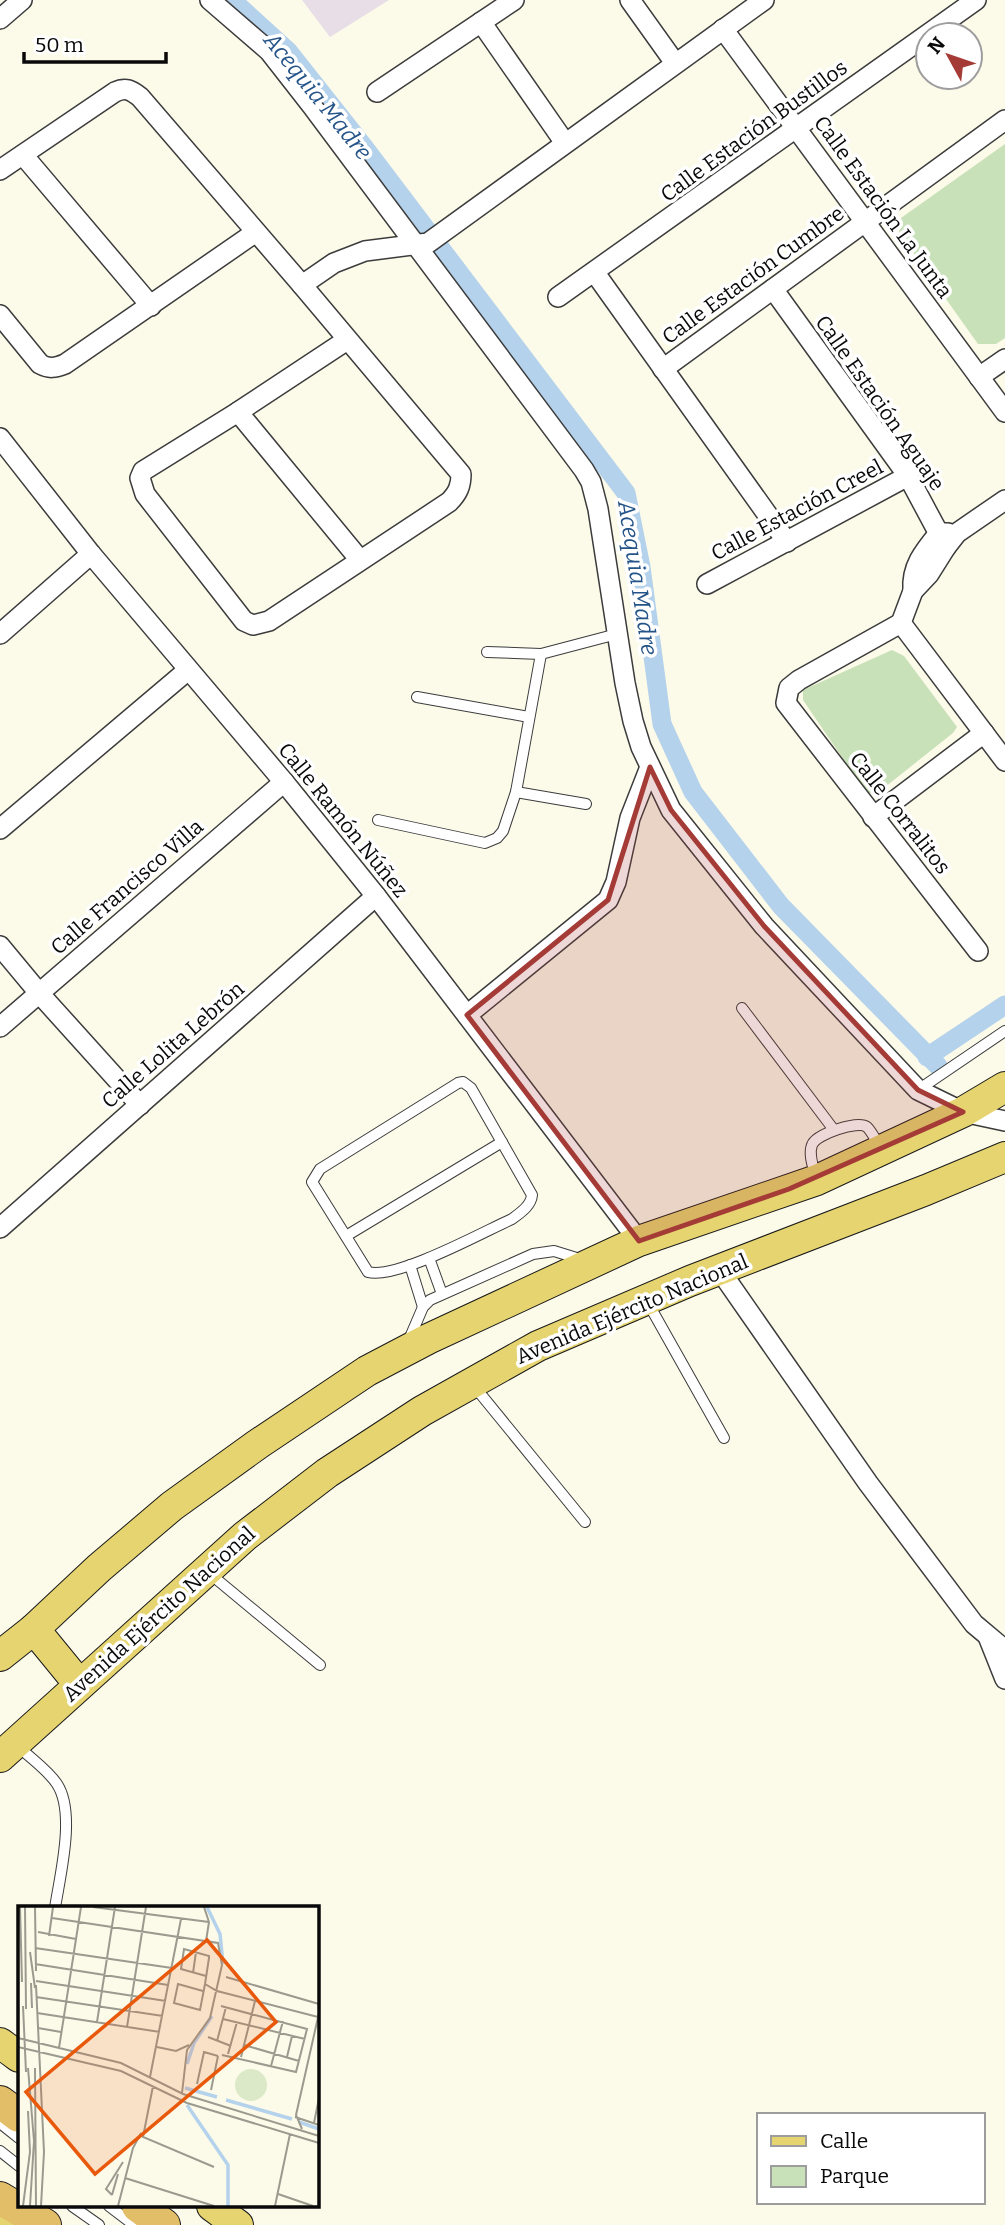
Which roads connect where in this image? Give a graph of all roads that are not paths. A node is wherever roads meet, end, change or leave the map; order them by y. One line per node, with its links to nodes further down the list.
1 (22, 0): 7 (street)
2 (209, 0): 19 (street)
3 (514, 0): 8 (street)
4 (630, 0): 10 (street)
5 (764, 0): 9 (street)
6 (976, 0): 13 (street, Calle Estación Bustillos)
7 (1, 18)
8 (481, 22): 11 (street); 14 (street)
9 (723, 29): 10 (street); 13 (street, Calle Estación La Junta)
10 (675, 64): 14 (street)
11 (377, 92)
12 (1005, 120): 17 (street, Calle Estación Cumbre)
13 (797, 128): 17 (street, Calle Estación La Junta); 20 (street, Calle Estación Bustillos)
14 (565, 143): 19 (street)
15 (23, 155): 16 (street); 18 (street); 24 (street)
16 (0, 170)
17 (865, 222): 22 (street, Calle Estación Cumbre); 29 (street, Calle Estación La Junta)
18 (256, 232): 21 (street); 24 (street)
19 (422, 245): 21 (street); 42 (street)
20 (595, 273): 23 (street, Calle Estación Bustillos); 28 (street)
21 (302, 285): 26 (street)
22 (773, 289): 28 (street, Calle Estación Cumbre); 33 (street, Calle Estación Aguaje)
23 (558, 297)
24 (151, 306): 25 (street)
25 (0, 315)
26 (347, 340): 30 (street); 38 (street)
27 (1005, 359): 29 (street)
28 (663, 369): 36 (street)
29 (979, 377): 31 (street, Calle Estación La Junta)
30 (238, 412): 38 (street); 38 (street)
31 (1005, 412)
32 (0, 438): 37 (street, Calle Ramón Núñez)
33 (908, 476): 35 (street, Calle Estación Aguaje); 36 (street, Calle Estación Creel)
34 (1005, 500): 35 (street)
35 (947, 537): 40 (street)
36 (787, 542): 39 (street, Calle Estación Creel)
37 (91, 554): 41 (street); 45 (street, Calle Ramón Núñez)
38 (360, 560)
39 (707, 584)
40 (901, 623): 48 (street); 54 (street, Calle Corralitos)
41 (0, 634)
42 (617, 634): 44 (lane); 50 (street)
43 (487, 652): 44 (lane)
44 (541, 654): 47 (lane)
45 (188, 670): 51 (street, Calle Ramón Núñez); 56 (street)
46 (417, 697): 47 (lane)
47 (529, 717): 52 (lane)
48 (984, 733): 49 (street); 54 (street)
49 (1005, 761)
50 (650, 767): 62 (street); 66 (street)
51 (284, 782): 57 (street, Calle Ramón Núñez); 60 (street, Calle Francisco Villa)
52 (516, 792): 53 (lane); 55 (lane)
53 (586, 803)
54 (873, 817): 59 (street, Calle Corralitos)
55 (378, 820)
56 (0, 829)
57 (376, 896): 62 (street, Calle Ramón Núñez); 67 (street, Calle Lolita Lebrón)
58 (0, 946): 60 (street)
59 (978, 951)
60 (39, 993): 63 (street, Calle Francisco Villa); 67 (street)
61 (742, 1008): 70 (lane)
62 (467, 1015): 77 (street, Calle Ramón Núñez)
63 (0, 1027)
64 (1005, 1031): 66 (lane)
65 (1005, 1087): 68 (main road)
66 (918, 1090): 68 (street)
67 (140, 1105): 75 (street, Calle Lolita Lebrón)
68 (963, 1112): 69 (street); 72 (main road)
69 (1005, 1121)
70 (834, 1130): 72 (lane); 74 (lane)
71 (502, 1142): 76 (lane); 76 (lane); 78 (lane)
72 (882, 1150): 74 (main road)
73 (1005, 1157): 81 (main road, Avenida Ejército Nacional)
74 (817, 1180): 77 (main road)
75 (0, 1228)
76 (346, 1236): 80 (lane)
77 (639, 1241): 79 (main road)
78 (429, 1258): 80 (lane); 82 (lane)
79 (593, 1263): 82 (lane); 85 (main road)
80 (410, 1265): 84 (lane)
81 (719, 1269): 83 (main road, Avenida Ejército Nacional); 91 (street)
82 (442, 1294): 84 (lane)
83 (646, 1300): 86 (main road, Avenida Ejército Nacional); 87 (lane)
84 (423, 1307): 85 (lane)
85 (404, 1351): 90 (main road)
86 (472, 1382): 88 (lane); 89 (main road, Avenida Ejército Nacional)
87 (724, 1438)
88 (584, 1522)
89 (206, 1570): 94 (lane); 96 (main road, Avenida Ejército Nacional)
90 (34, 1629): 93 (main road); 96 (main road)
91 (987, 1634): 92 (street); 95 (street)
92 (1005, 1650)
93 (0, 1656)
94 (320, 1665)
95 (1005, 1679)
96 (79, 1684): 97 (main road, Avenida Ejército Nacional)
97 (8, 1750): 98 (lane)
98 (55, 1906)
99 (0, 2043): 100 (main road)
100 (18, 2056)
101 (0, 2102): 102 (highway)
102 (18, 2115)
103 (0, 2123): 104 (lane)
104 (18, 2137)
105 (0, 2151): 106 (lane)
106 (18, 2165)
107 (0, 2181): 108 (highway)
108 (18, 2194)
109 (0, 2197): 118 (highway)
110 (38, 2208): 119 (highway)
111 (75, 2208): 120 (lane)
112 (112, 2208): 121 (lane)
113 (141, 2208): 122 (highway)
114 (174, 2208): 123 (highway)
115 (215, 2208): 124 (main road)
116 (0, 2216): 117 (main road)
117 (13, 2225)
118 (45, 2225)
119 (62, 2225)
120 (99, 2225)
121 (134, 2225)
122 (164, 2225)
123 (190, 2225)
124 (238, 2225)

